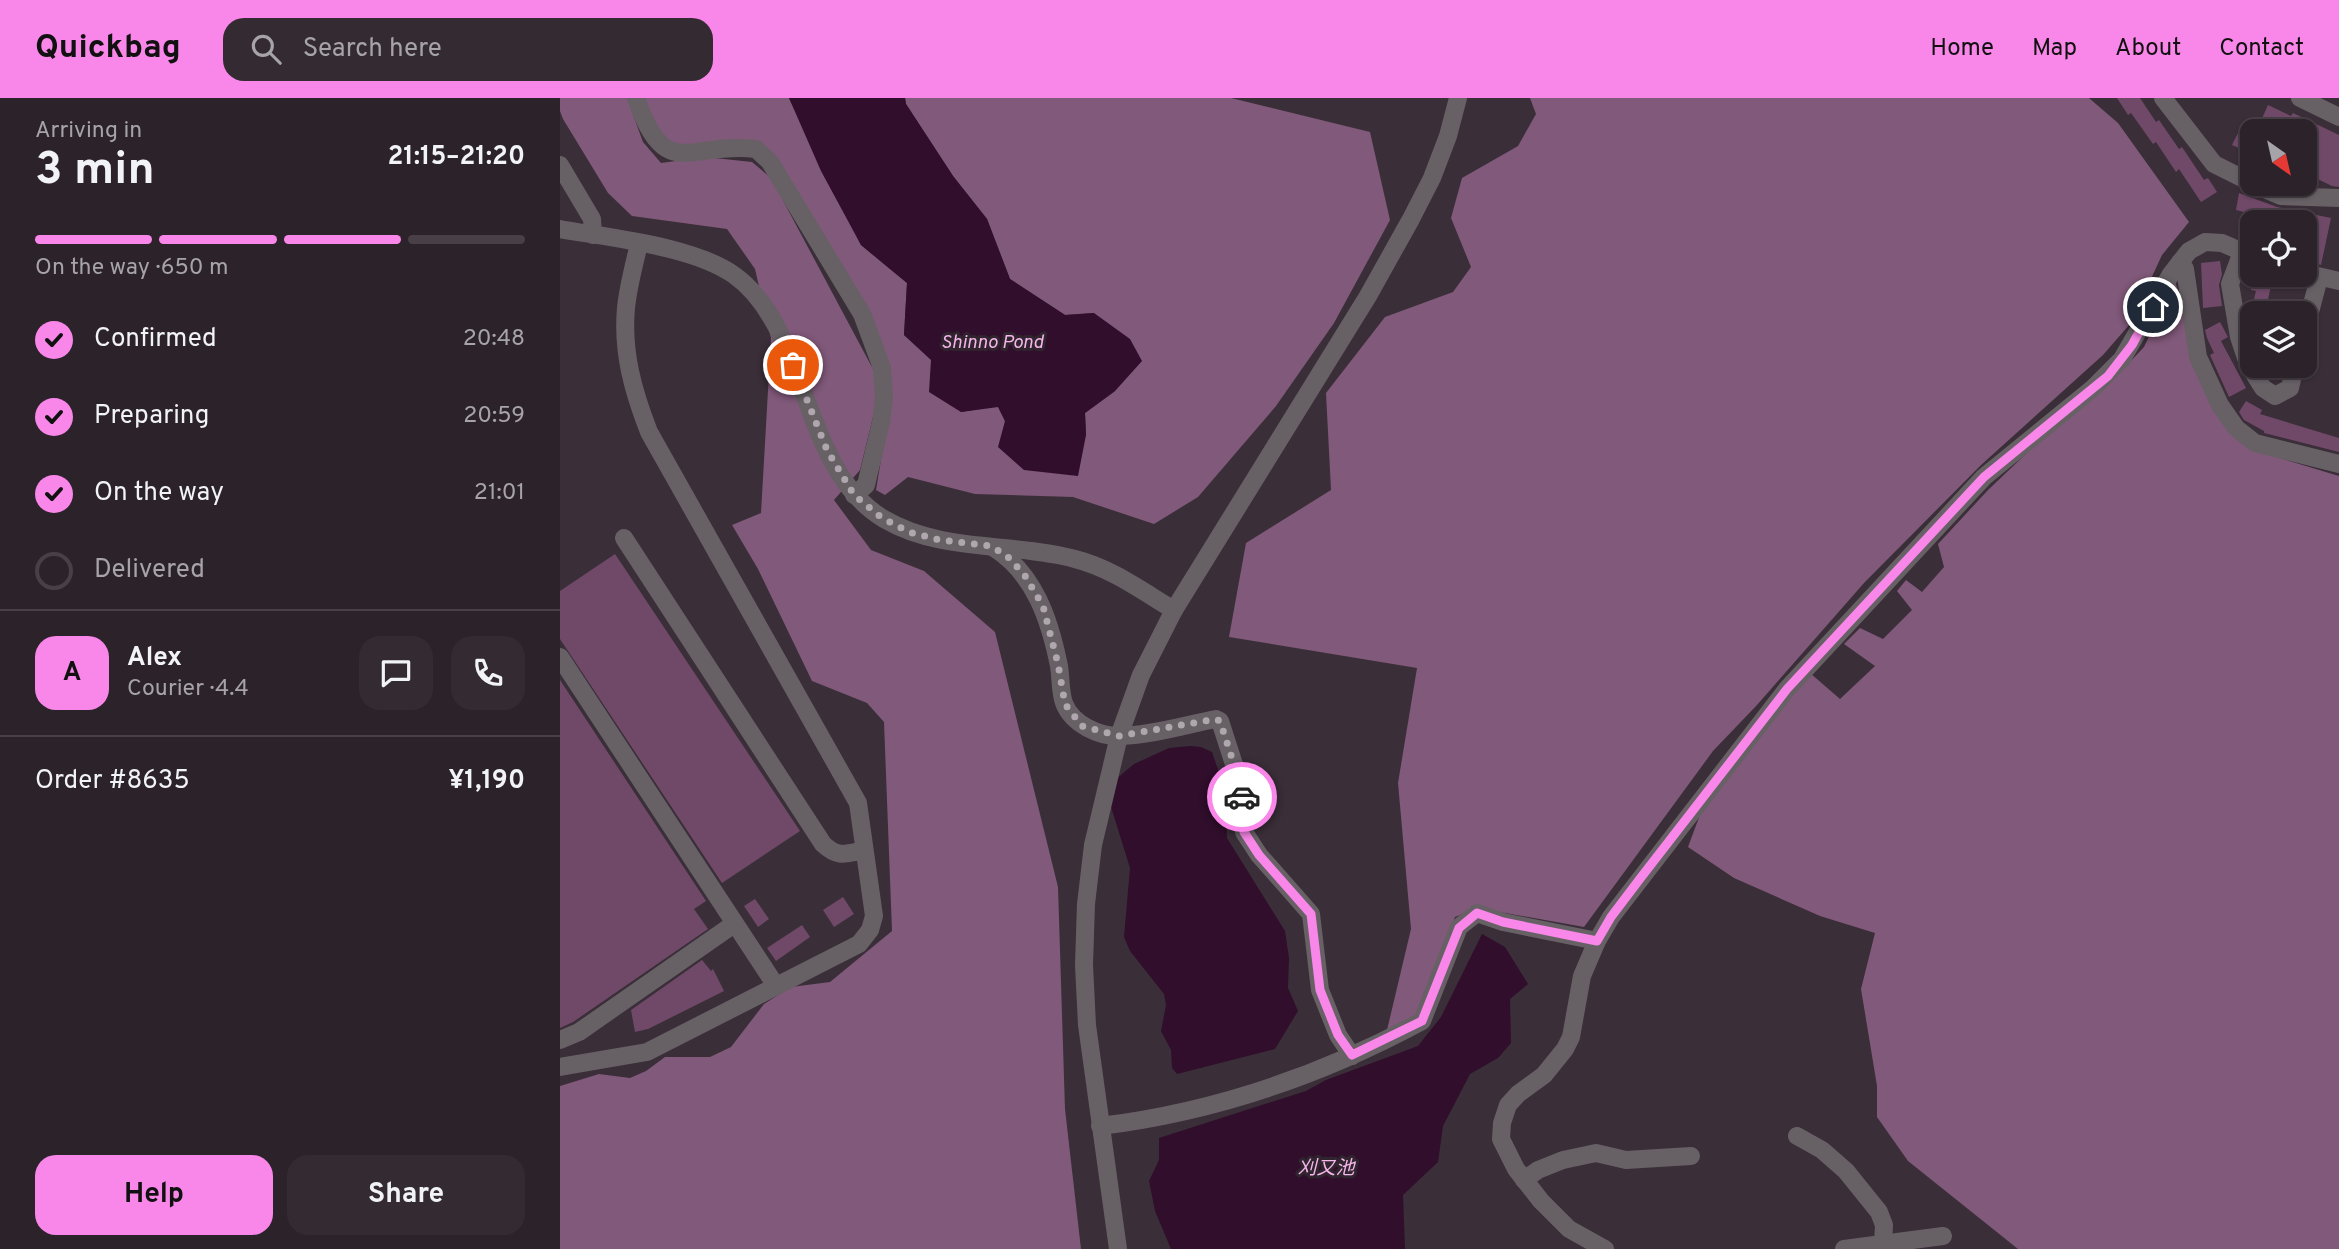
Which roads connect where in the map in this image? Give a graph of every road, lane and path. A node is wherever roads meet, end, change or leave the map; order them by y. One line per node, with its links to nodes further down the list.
1 (636, 98): 22 (street)
2 (1458, 98): 25 (street)
3 (2163, 98): 7 (street)
4 (2300, 98): 5 (street)
5 (2339, 117)
6 (560, 165): 11 (street)
7 (2240, 177)
8 (2281, 196): 9 (street)
9 (2339, 198)
10 (560, 229): 11 (street)
11 (593, 235): 12 (street)
12 (639, 244): 22 (street); 28 (street)
13 (2240, 251): 14 (street)
14 (2180, 262): 21 (street); 30 (street)
15 (2240, 266): 18 (street)
16 (2317, 277): 17 (street)
17 (2339, 281)
18 (2240, 340)
19 (2257, 378): 20 (street)
20 (2292, 378)
21 (2339, 464)
22 (854, 495): 24 (street)
23 (624, 538): 28 (street)
24 (991, 546): 25 (street); 27 (street)
25 (1174, 610): 27 (street)
26 (560, 657): 29 (street)
27 (1119, 736): 33 (street); 35 (street)
28 (864, 850): 31 (street)
29 (734, 924): 31 (street); 32 (street)
30 (1597, 941): 33 (street); 38 (street)
31 (776, 986): 34 (street)
32 (560, 1040)
33 (1352, 1055): 35 (street)
34 (560, 1067)
35 (1100, 1126): 41 (street)
36 (1797, 1136): 40 (street)
37 (1690, 1156): 38 (street)
38 (1524, 1180): 42 (street)
39 (1943, 1236): 40 (street)
40 (1883, 1244): 43 (street)
41 (1118, 1249)
42 (1605, 1249)
43 (1844, 1249)

